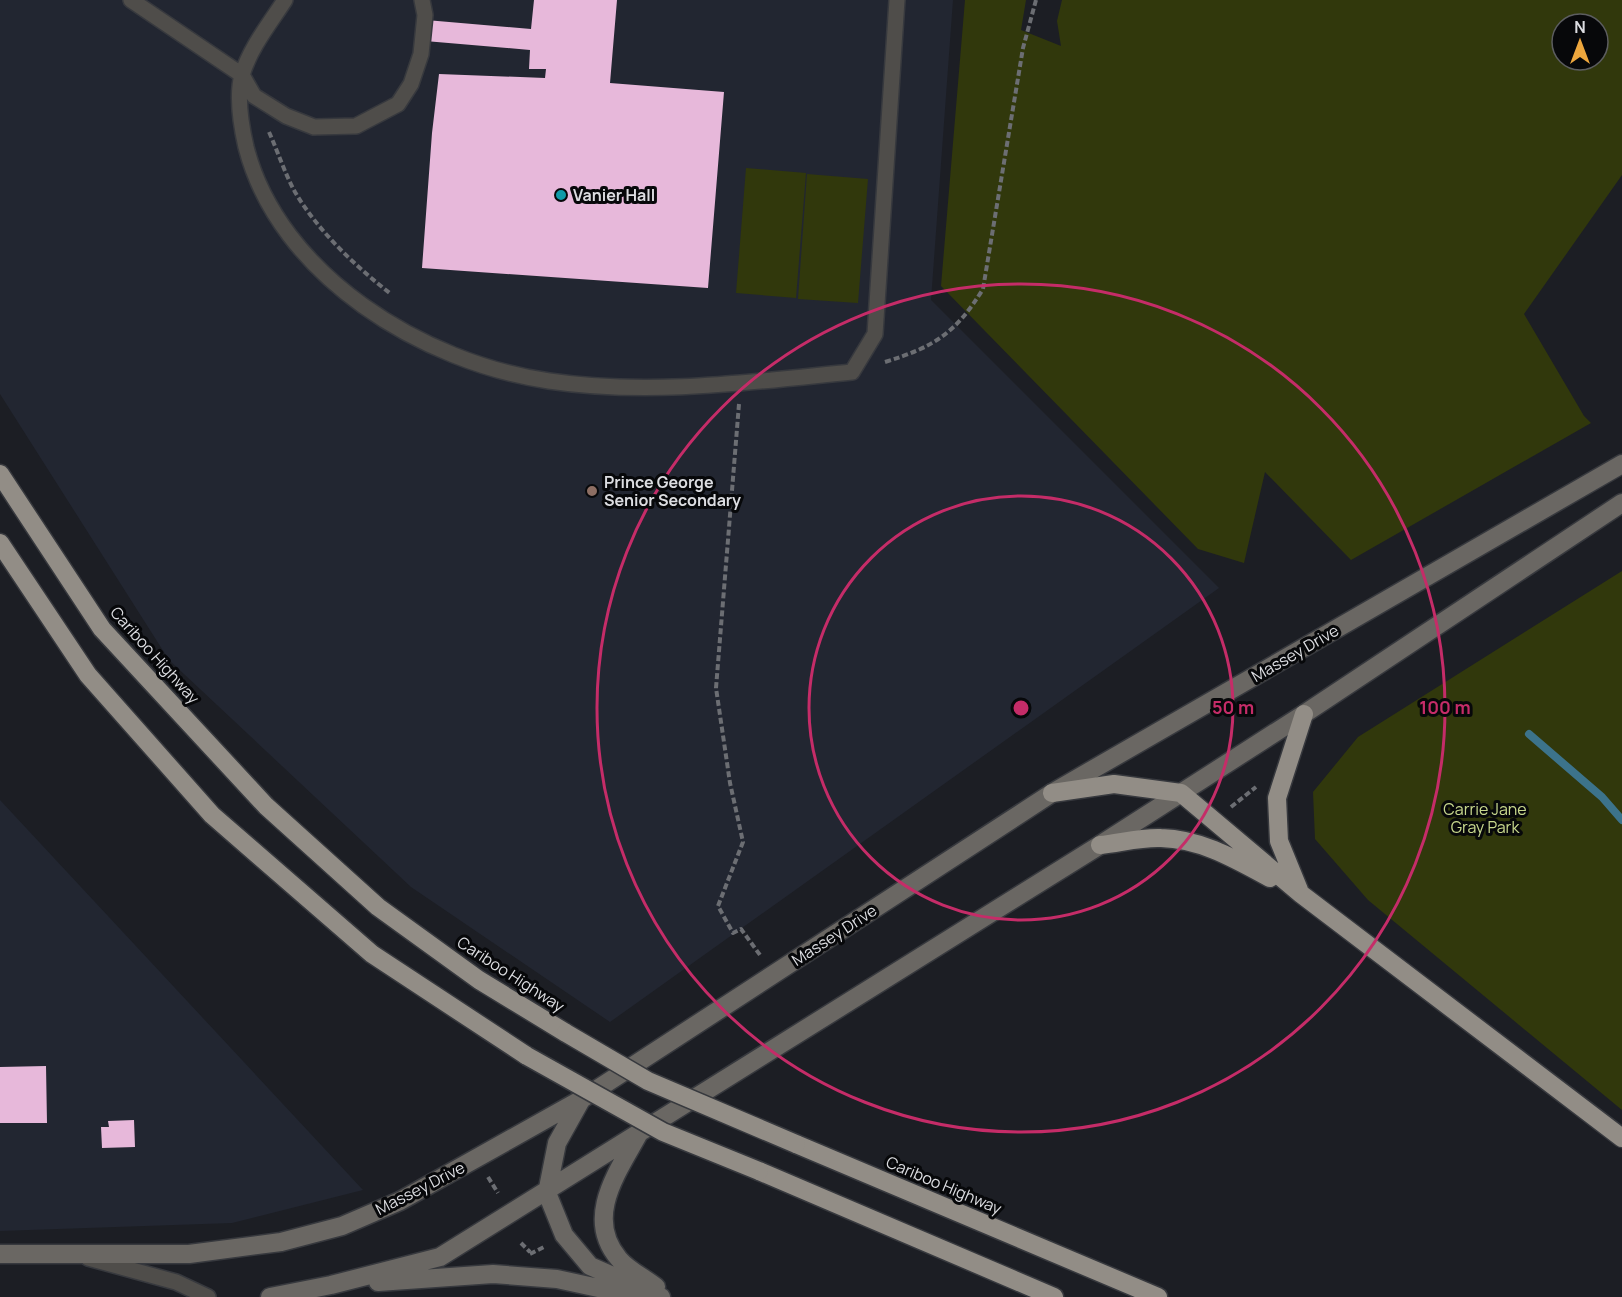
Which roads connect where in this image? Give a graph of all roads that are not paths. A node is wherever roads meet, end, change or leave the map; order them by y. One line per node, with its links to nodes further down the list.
1 (131, 0): 5 (lane)
2 (285, 0): 5 (lane)
3 (422, 0): 5 (lane)
4 (897, 0): 5 (lane)
5 (242, 75)
6 (1622, 464): 11 (street, Massey Drive)
7 (0, 474): 30 (highway, Cariboo Highway, bridge)
8 (1622, 502): 10 (street)
9 (0, 543): 19 (highway, bridge)
10 (1304, 714): 12 (street); 14 (highway)
11 (1052, 792): 12 (highway); 15 (street, Massey Drive)
12 (1181, 793): 13 (street); 14 (highway)
13 (1100, 845): 14 (highway); 16 (street)
14 (1301, 894): 17 (highway)
15 (582, 1099): 18 (street); 21 (street, Massey Drive)
16 (639, 1133): 18 (street); 27 (street)
17 (1622, 1138)
18 (547, 1193): 22 (street); 26 (street)
19 (901, 1232): 28 (highway); 29 (highway)
20 (0, 1254): 21 (street, Massey Drive)
21 (72, 1254): 23 (lane)
22 (326, 1291): 24 (street); 25 (street)
23 (207, 1297)
24 (270, 1297)
25 (640, 1297)
26 (661, 1297)
27 (669, 1297)
28 (1025, 1297)
29 (1054, 1297)
30 (1158, 1297)

